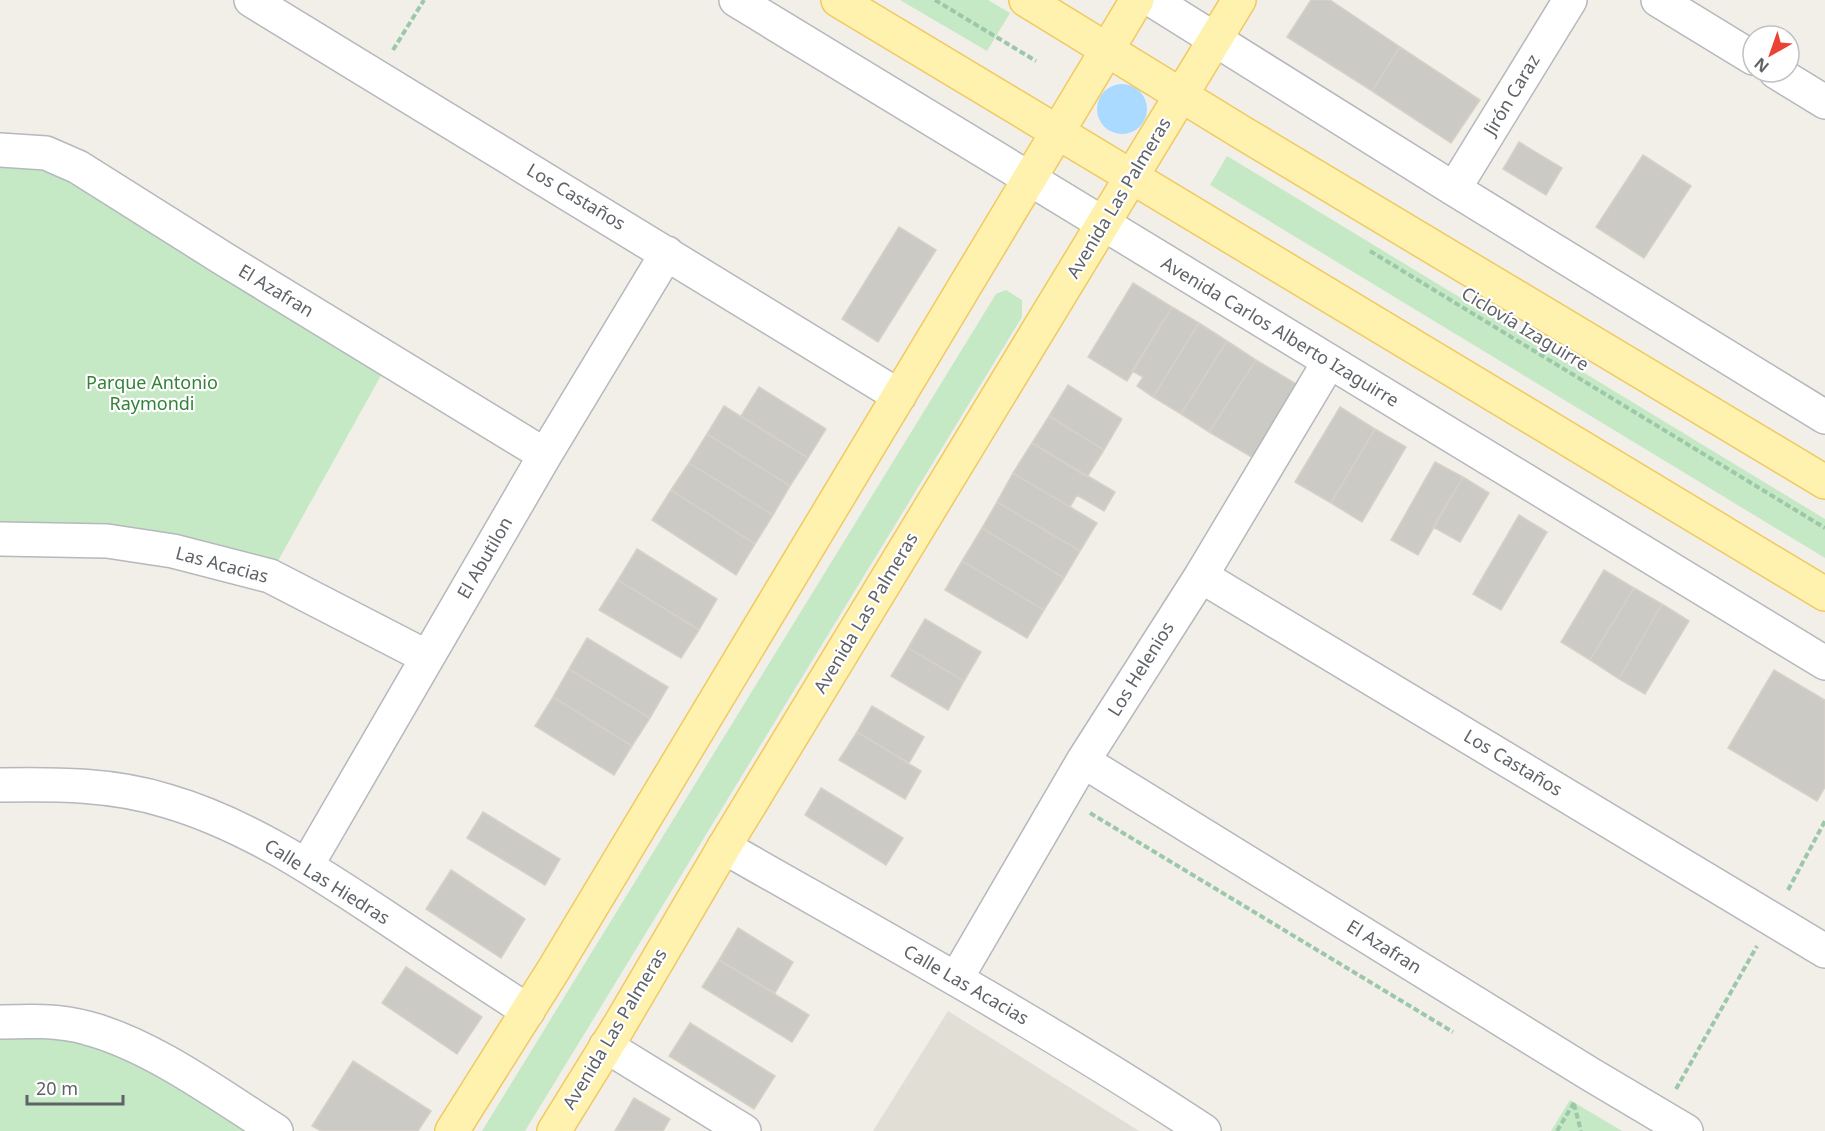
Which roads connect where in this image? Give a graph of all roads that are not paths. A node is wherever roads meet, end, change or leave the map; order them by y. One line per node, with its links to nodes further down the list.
1 (252, 0): 22 (street, Los Castaños)
2 (736, 0): 19 (street, Avenida Carlos Alberto Izaguirre)
3 (838, 0): 16 (main road)
4 (1026, 0): 11 (main road)
5 (1137, 0): 11 (main road)
6 (1152, 0): 10 (street)
7 (1239, 0): 10 (main road, Avenida Las Palmeras)
8 (1570, 0): 20 (street, Jirón Caraz)
9 (1658, 0): 12 (street)
10 (1214, 40): 15 (main road, Avenida Las Palmeras); 20 (street)
11 (1108, 50): 15 (main road); 16 (main road)
12 (1741, 51)
13 (1801, 82): 14 (street)
14 (1820, 89)
15 (1181, 96): 18 (main road, Avenida Las Palmeras); 27 (main road)
16 (1057, 132): 18 (main road); 19 (main road)
17 (0, 150): 26 (street, El Azafran)
18 (1131, 177): 21 (main road, Avenida Las Palmeras); 30 (main road)
19 (1028, 179): 21 (street, Avenida Carlos Alberto Izaguirre); 24 (main road)
20 (1454, 189): 25 (street)
21 (1103, 224): 23 (street, Avenida Carlos Alberto Izaguirre); 35 (main road, Avenida Las Palmeras)
22 (668, 253): 24 (street, Los Castaños); 26 (street, El Abutilon)
23 (1329, 362): 29 (street, Los Helenios); 32 (street, Avenida Carlos Alberto Izaguirre)
24 (899, 396): 39 (main road)
25 (1825, 417)
26 (545, 455): 31 (street, El Abutilon)
27 (1825, 482)
28 (0, 539): 31 (street, Las Acacias)
29 (1201, 576): 33 (street, Los Helenios); 37 (street, Los Castaños)
30 (1825, 594)
31 (426, 657): 36 (street, El Abutilon)
32 (1825, 663)
33 (1083, 761): 38 (street, Los Helenios); 42 (street, El Azafran)
34 (0, 785): 36 (street, Calle Las Hiedras)
35 (724, 847): 38 (street, Calle Las Acacias); 41 (main road, Avenida Las Palmeras)
36 (307, 865): 39 (street, Calle Las Hiedras)
37 (1825, 951)
38 (956, 979): 47 (street, Calle Las Acacias)
39 (528, 1011): 44 (main road)
40 (0, 1022): 43 (street)
41 (606, 1046): 45 (main road, Avenida Las Palmeras); 46 (street)
42 (1673, 1123)
43 (276, 1131)
44 (452, 1131)
45 (554, 1131)
46 (744, 1131)
47 (1204, 1131)

